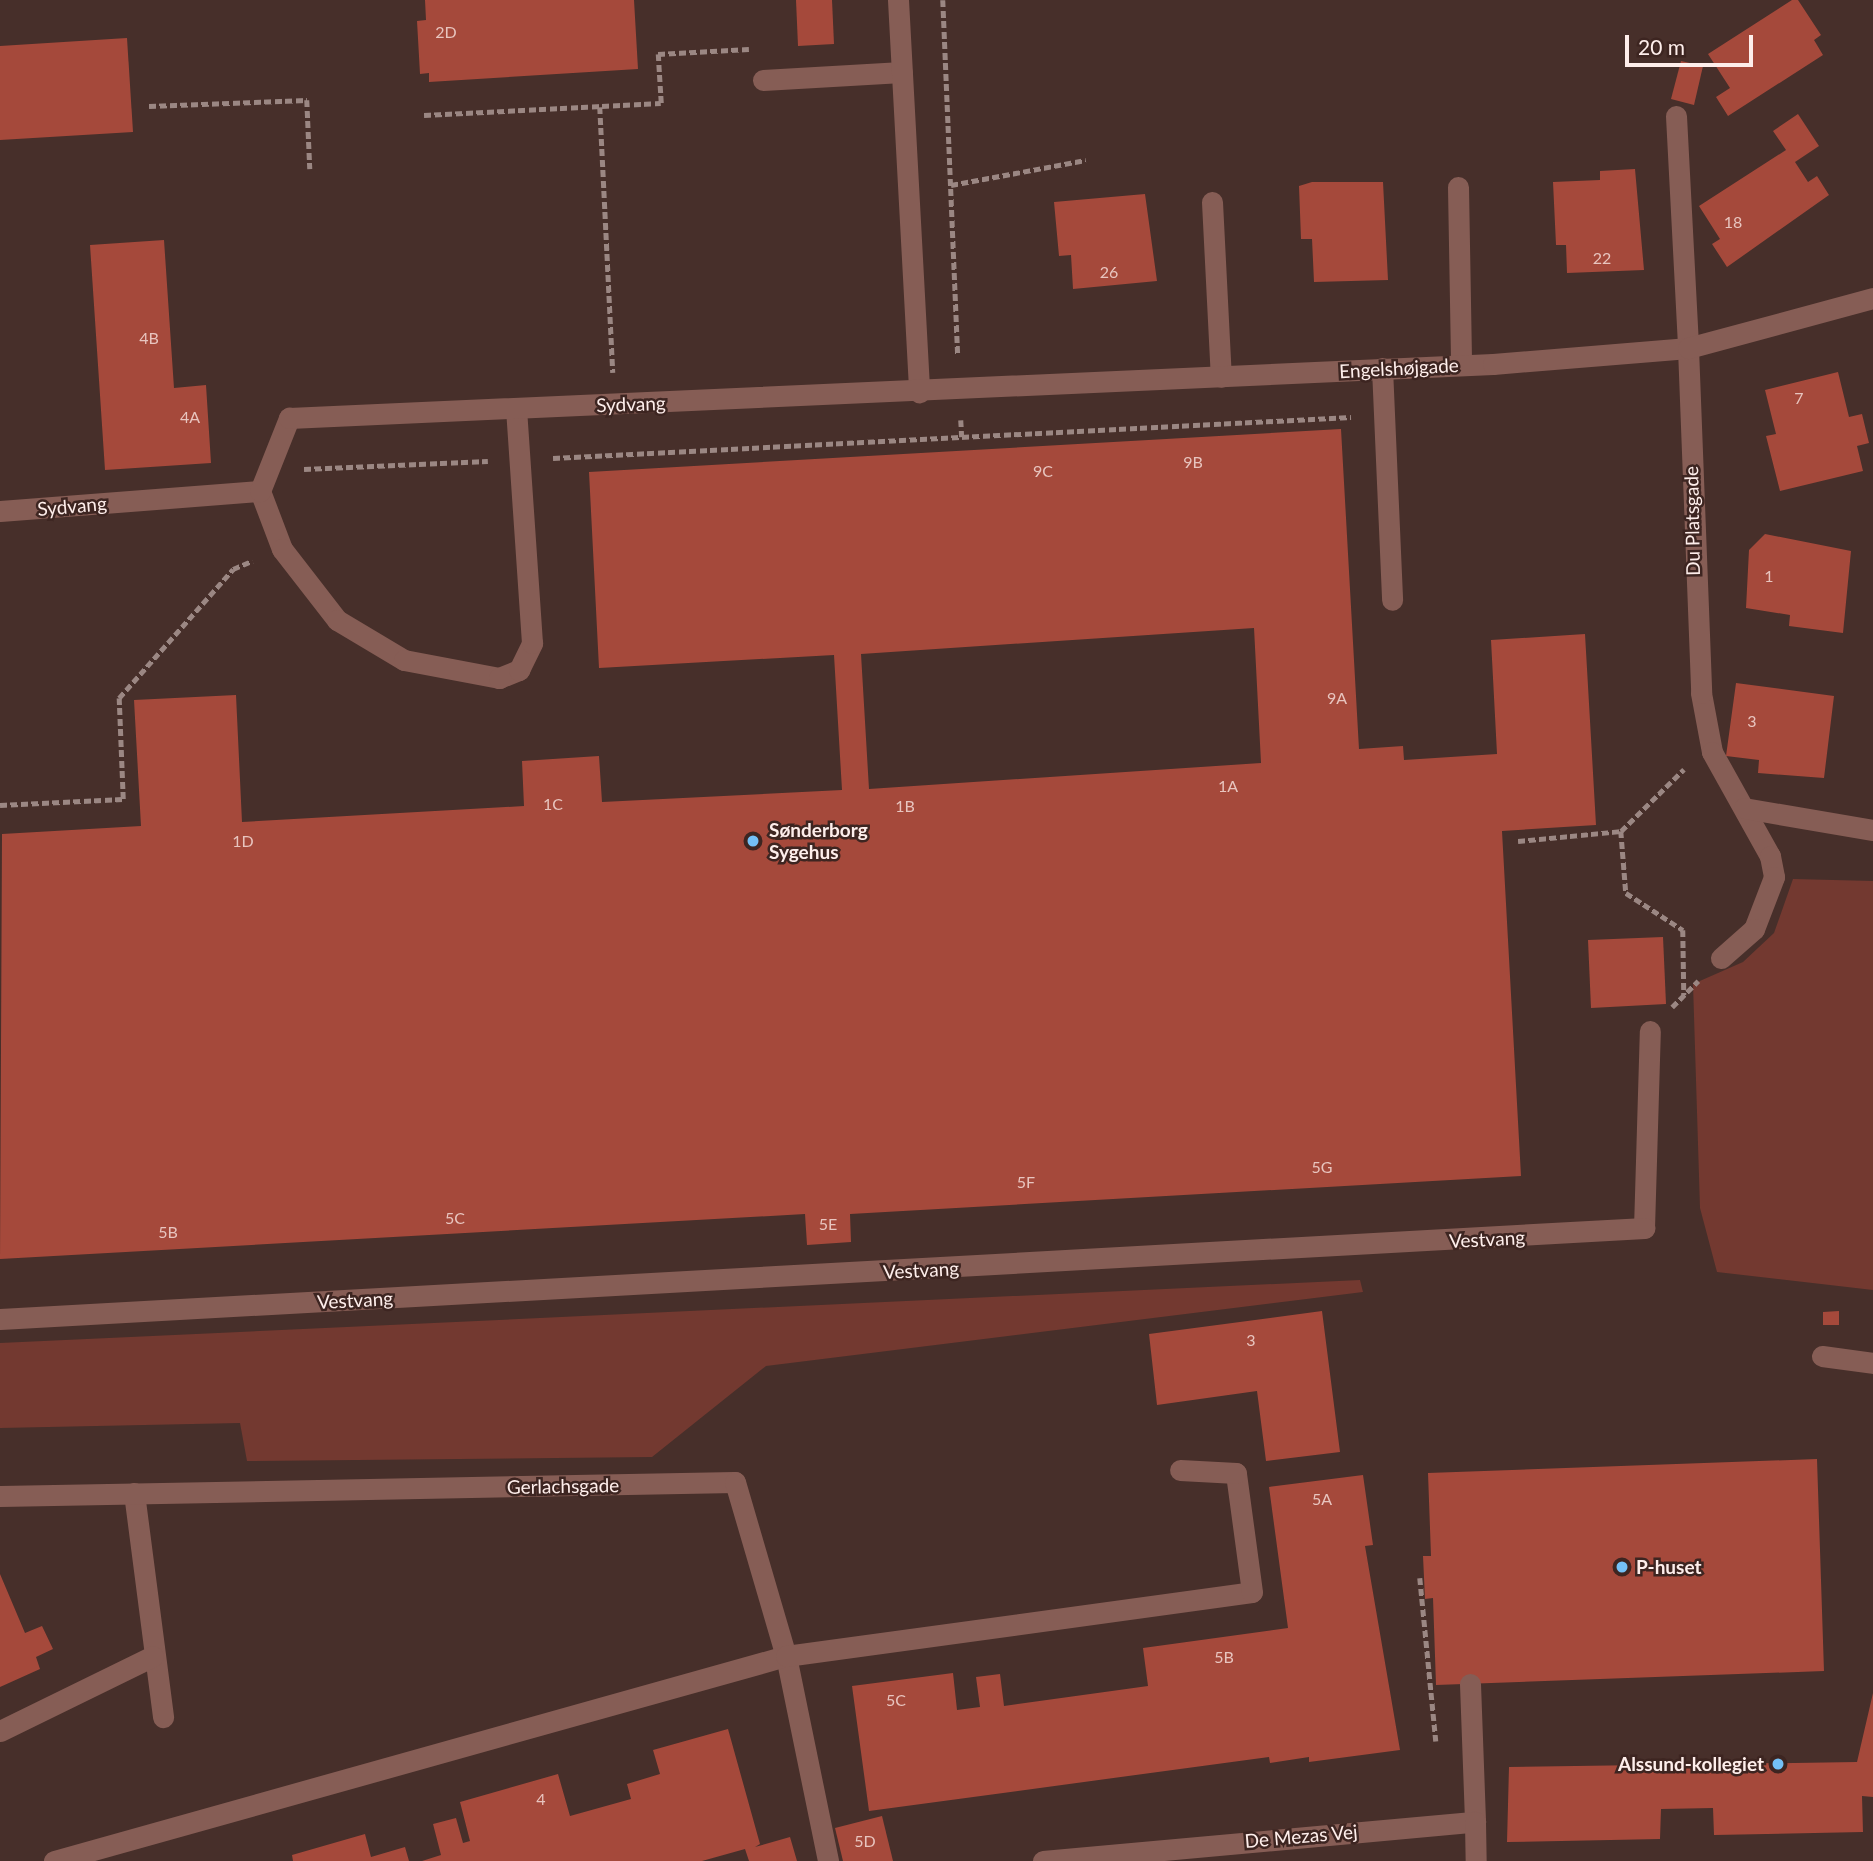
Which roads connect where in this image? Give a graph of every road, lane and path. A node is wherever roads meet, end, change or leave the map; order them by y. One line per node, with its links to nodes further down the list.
1 (898, 0): 4 (street)
2 (943, 0): 12 (path)
3 (761, 48): 7 (path)
4 (902, 72): 5 (street); 21 (street)
5 (763, 80)
6 (149, 106): 11 (path)
7 (600, 107): 8 (path); 22 (path)
8 (424, 115)
9 (1676, 116): 16 (street, Du Platsgade)
10 (1086, 160): 12 (path)
11 (310, 169)
12 (951, 185): 20 (path)
13 (1458, 187): 17 (street)
14 (1212, 202): 19 (street)
15 (1873, 298): 16 (street, Engelshøjgade)
16 (1688, 348): 17 (street, Engelshøjgade); 34 (street, Du Platsgade)
17 (1461, 365): 18 (street, Engelshøjgade)
18 (1382, 368): 19 (street, Engelshøjgade); 24 (street)
19 (1221, 377): 20 (street, Engelshøjgade)
20 (960, 390): 21 (street, Engelshøjgade); 25 (path)
21 (919, 392): 22 (street, Sydvang)
22 (614, 405): 23 (street, Sydvang)
23 (516, 409): 26 (street); 27 (street, Sydvang)
24 (1384, 415): 25 (path); 31 (street)
25 (961, 437): 26 (path)
26 (519, 460): 27 (path); 30 (street)
27 (267, 470): 28 (street, Sydvang)
28 (260, 491): 29 (street, Sydvang); 30 (street)
29 (0, 511)
30 (282, 549): 33 (path)
31 (1392, 600)
32 (1684, 756): 36 (path)
33 (0, 805)
34 (1744, 808): 35 (street); 38 (street)
35 (1873, 830)
36 (1621, 831): 37 (path); 39 (path)
37 (1518, 841)
38 (1721, 958): 39 (path)
39 (1684, 995): 40 (path)
40 (1650, 1031): 41 (street, Vestvang)
41 (0, 1319)
42 (1822, 1356): 43 (street)
43 (1873, 1363)
44 (1180, 1469): 49 (street)
45 (134, 1493): 46 (street, Gerlachsgade); 48 (street); 49 (street, Gerlachsgade)
46 (0, 1496)
47 (1420, 1578): 53 (path)
48 (153, 1656): 51 (street); 52 (street)
49 (786, 1656): 55 (street); 56 (street, Gerlachsgade)
50 (1470, 1684): 54 (street)
51 (163, 1717)
52 (0, 1731)
53 (1438, 1756)
54 (1475, 1822): 57 (street, De Mezas Vej); 58 (street)
55 (54, 1861)
56 (828, 1861)
57 (1043, 1861)
58 (1476, 1861)

